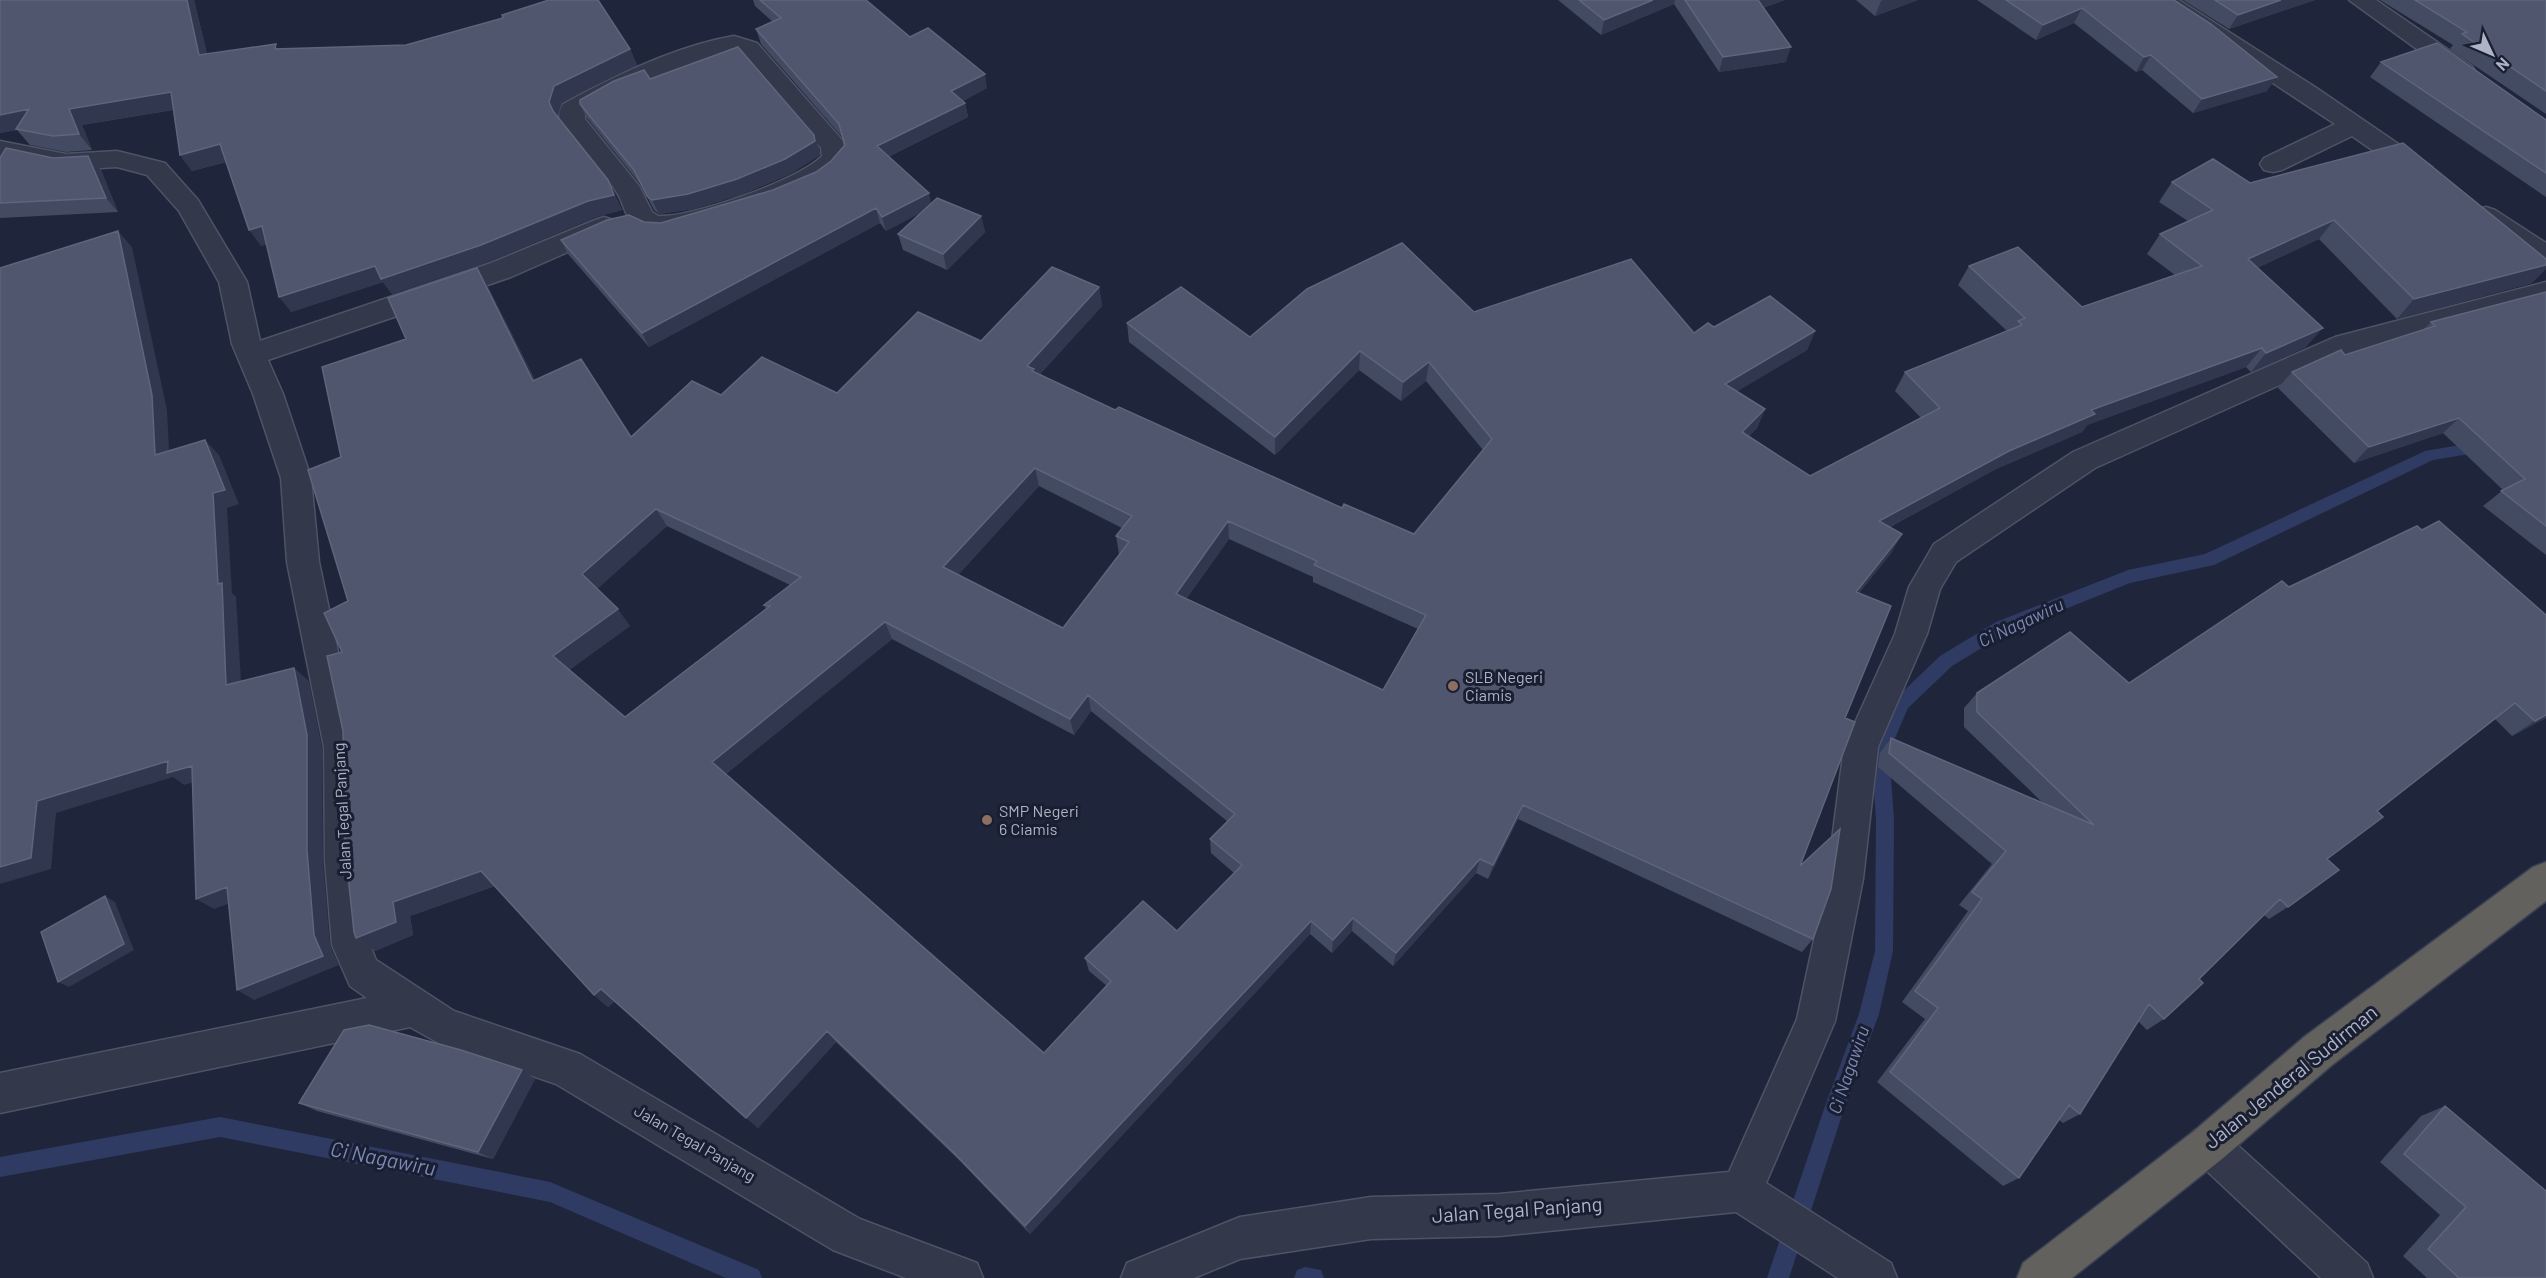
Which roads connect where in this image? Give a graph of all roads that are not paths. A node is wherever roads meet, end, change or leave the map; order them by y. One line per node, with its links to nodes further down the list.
1 (2163, 0): 4 (street)
2 (2361, 0): 3 (street)
3 (2478, 81)
4 (2354, 125): 6 (street); 7 (street)
5 (0, 149): 12 (street, Jalan Tegal Panjang)
6 (2273, 164)
7 (2439, 184)
8 (2468, 203): 10 (street)
9 (641, 217): 9 (street); 12 (street)
10 (2546, 256)
11 (2546, 292): 17 (street)
12 (251, 355): 14 (street, Jalan Tegal Panjang)
13 (2546, 879): 16 (highway, Jalan Jenderal Sudirman)
14 (415, 1007): 15 (street); 18 (street, Jalan Tegal Panjang)
15 (0, 1093)
16 (2208, 1145): 21 (highway, Jalan Jenderal Sudirman); 22 (street)
17 (1741, 1191): 19 (street, Jalan Tegal Panjang); 20 (street)
18 (962, 1278)
19 (1142, 1278)
20 (1876, 1278)
21 (2038, 1278)
22 (2352, 1278)

